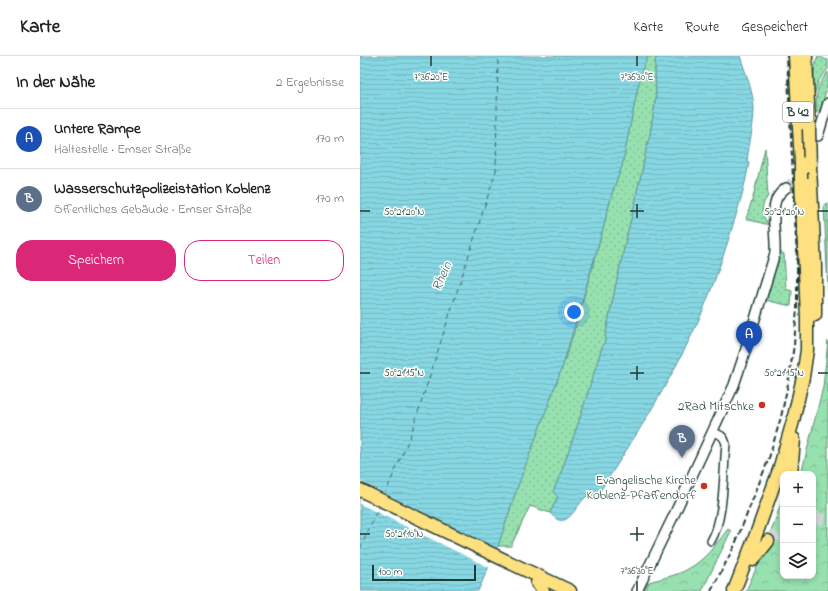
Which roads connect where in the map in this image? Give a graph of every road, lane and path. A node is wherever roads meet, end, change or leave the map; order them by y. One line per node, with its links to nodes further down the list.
1 (814, 56): 3 (main road)
2 (799, 58): 3 (main road, B 42); 6 (main road, B 42)
3 (806, 71): 5 (main road, B 42)
4 (828, 103): 5 (street)
5 (813, 133): 6 (main road, B 42, bridge)
6 (805, 165): 8 (main road, B 42, bridge); 10 (main road, B 42)
7 (786, 188): 9 (street)
8 (807, 317): 23 (main road); 24 (main road, B 42)
9 (713, 432): 16 (street); 22 (street)
10 (795, 436): 11 (main road, B 42); 12 (main road)
11 (784, 471)
12 (791, 471)
13 (780, 484): 18 (main road, B 42)
14 (360, 490): 19 (main road)
15 (360, 496): 19 (main road)
16 (711, 542)
17 (768, 542): 18 (main road)
18 (752, 560): 25 (main road, B 42)
19 (518, 570): 20 (main road); 21 (main road)
20 (540, 587): 21 (main road)
21 (562, 590)
22 (637, 591)
23 (726, 591)
24 (734, 591)
25 (740, 591)

